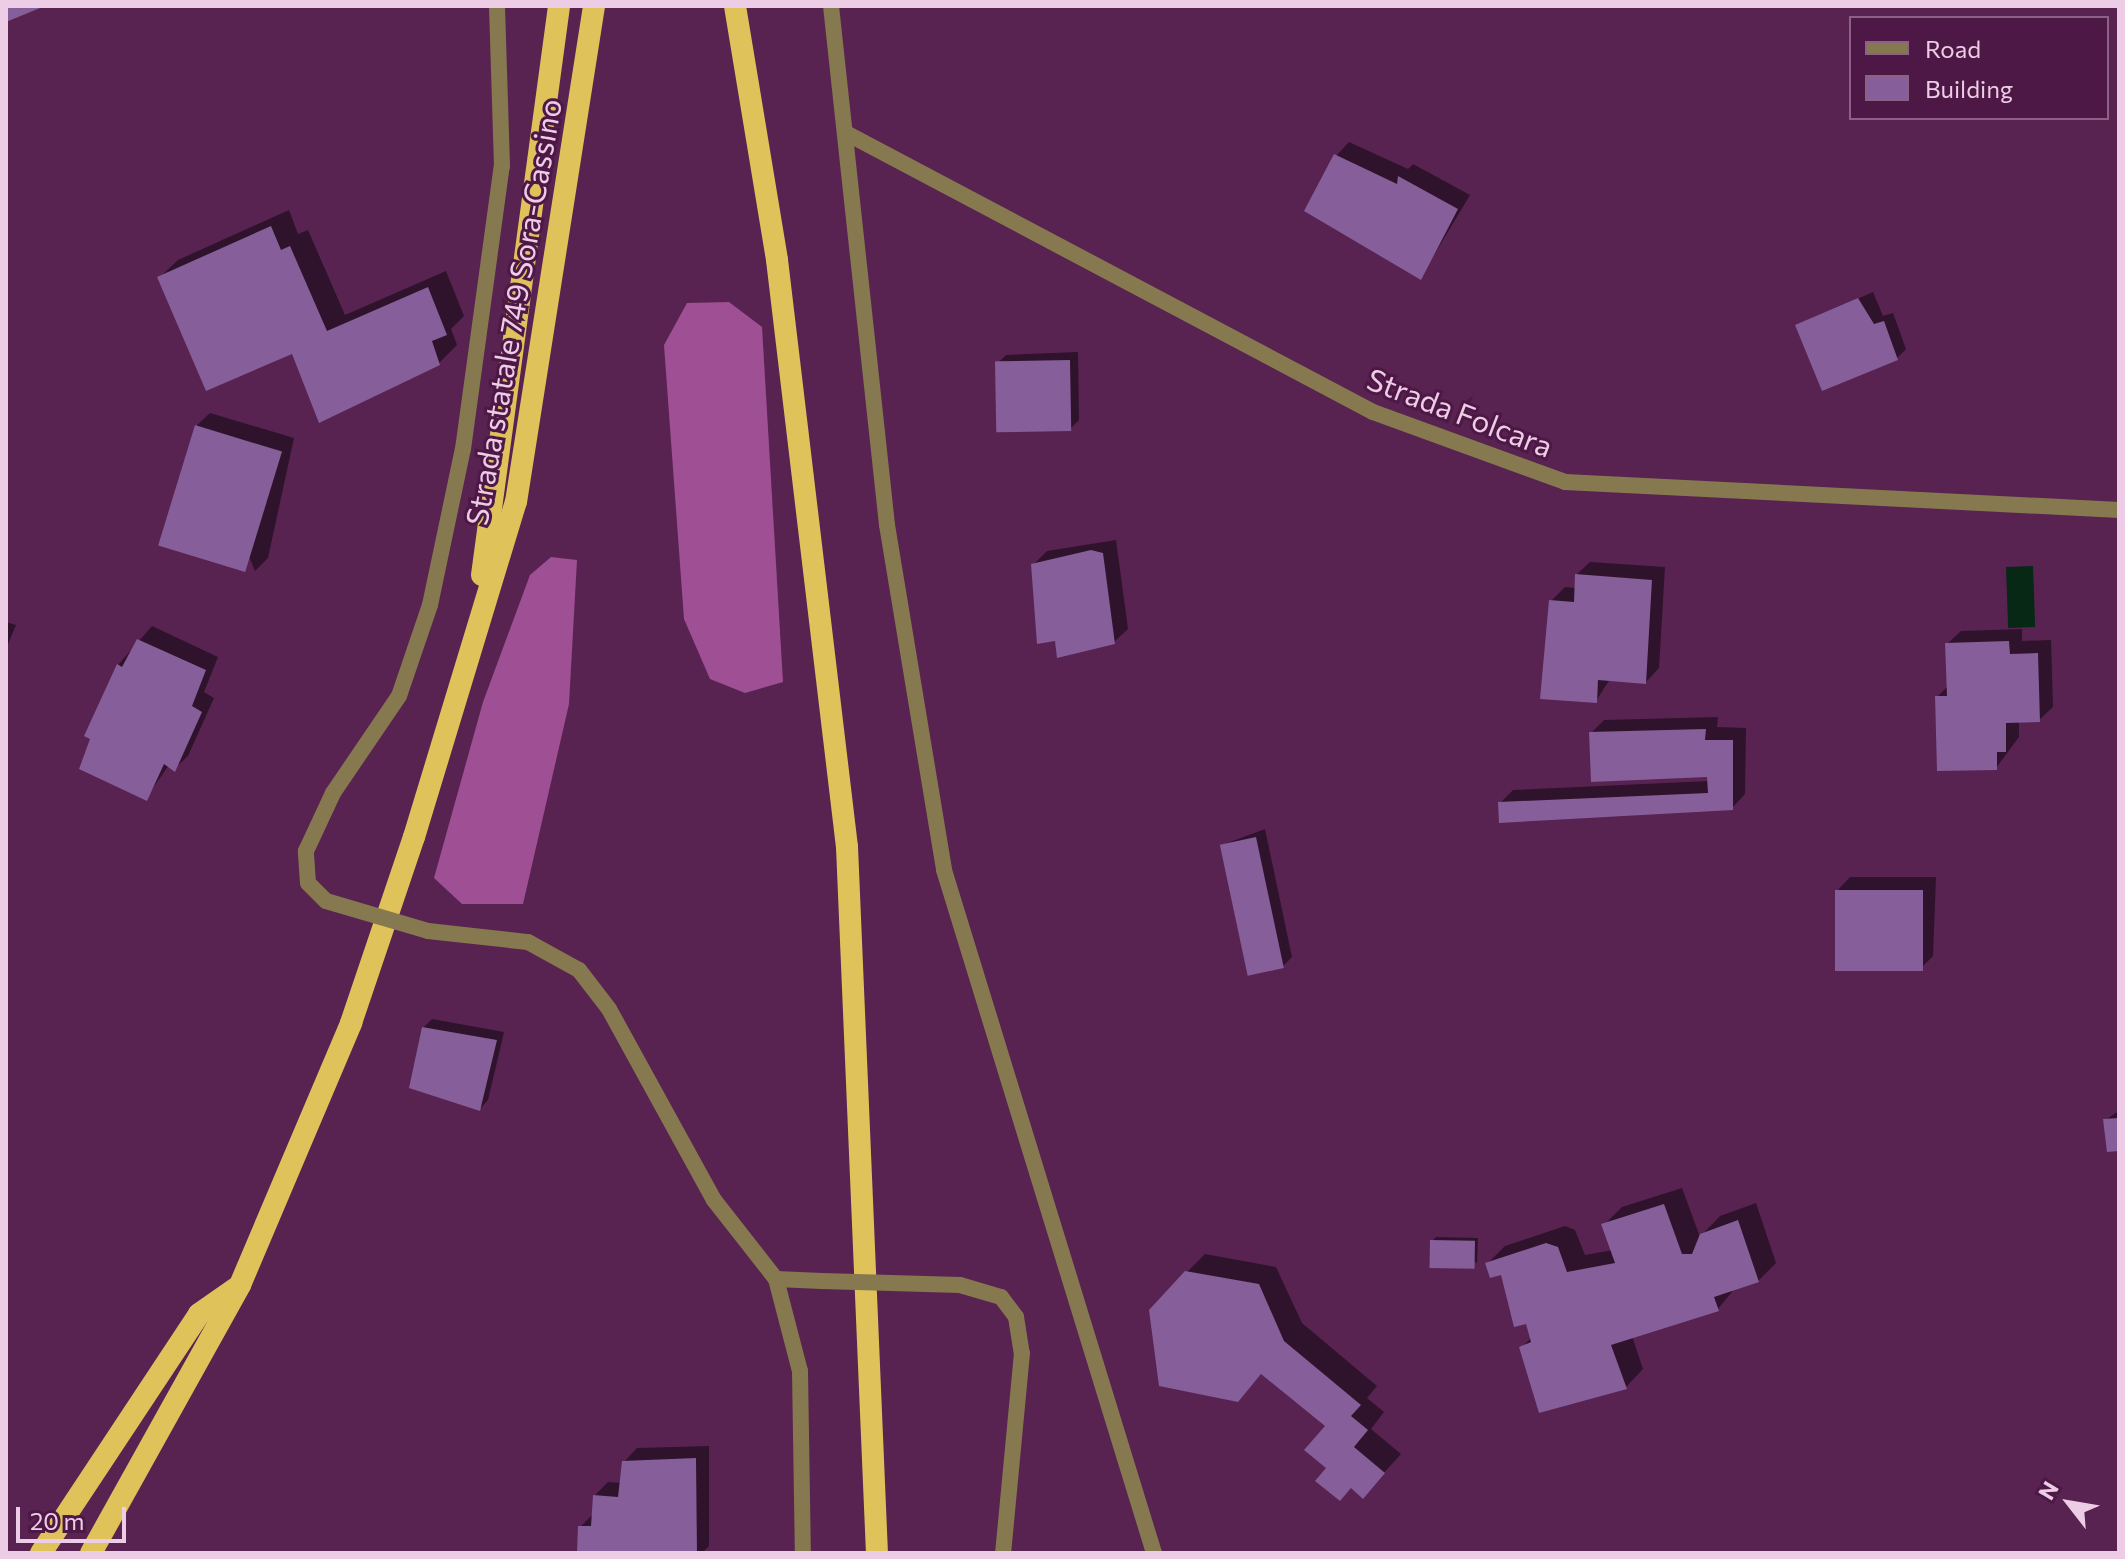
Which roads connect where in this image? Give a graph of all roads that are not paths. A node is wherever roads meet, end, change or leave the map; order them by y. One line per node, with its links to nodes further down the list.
1 (497, 6): 9 (street, bridge)
2 (559, 6): 8 (highway, Strada statale 749 Sora-Cassino)
3 (594, 6): 8 (highway, Strada statale 749 Sora-Cassino)
4 (735, 6): 14 (highway)
5 (831, 6): 6 (street)
6 (846, 133): 7 (street, Strada Folcara); 16 (street)
7 (2119, 510)
8 (475, 626): 10 (highway, Strada statale 749 Sora-Cassino)
9 (776, 1279): 13 (street); 15 (street, bridge)
10 (240, 1285): 11 (highway); 12 (highway, Strada statale 749 Sora-Cassino)
11 (41, 1553)
12 (91, 1553)
13 (803, 1553)
14 (877, 1553)
15 (1003, 1553)
16 (1154, 1553)

